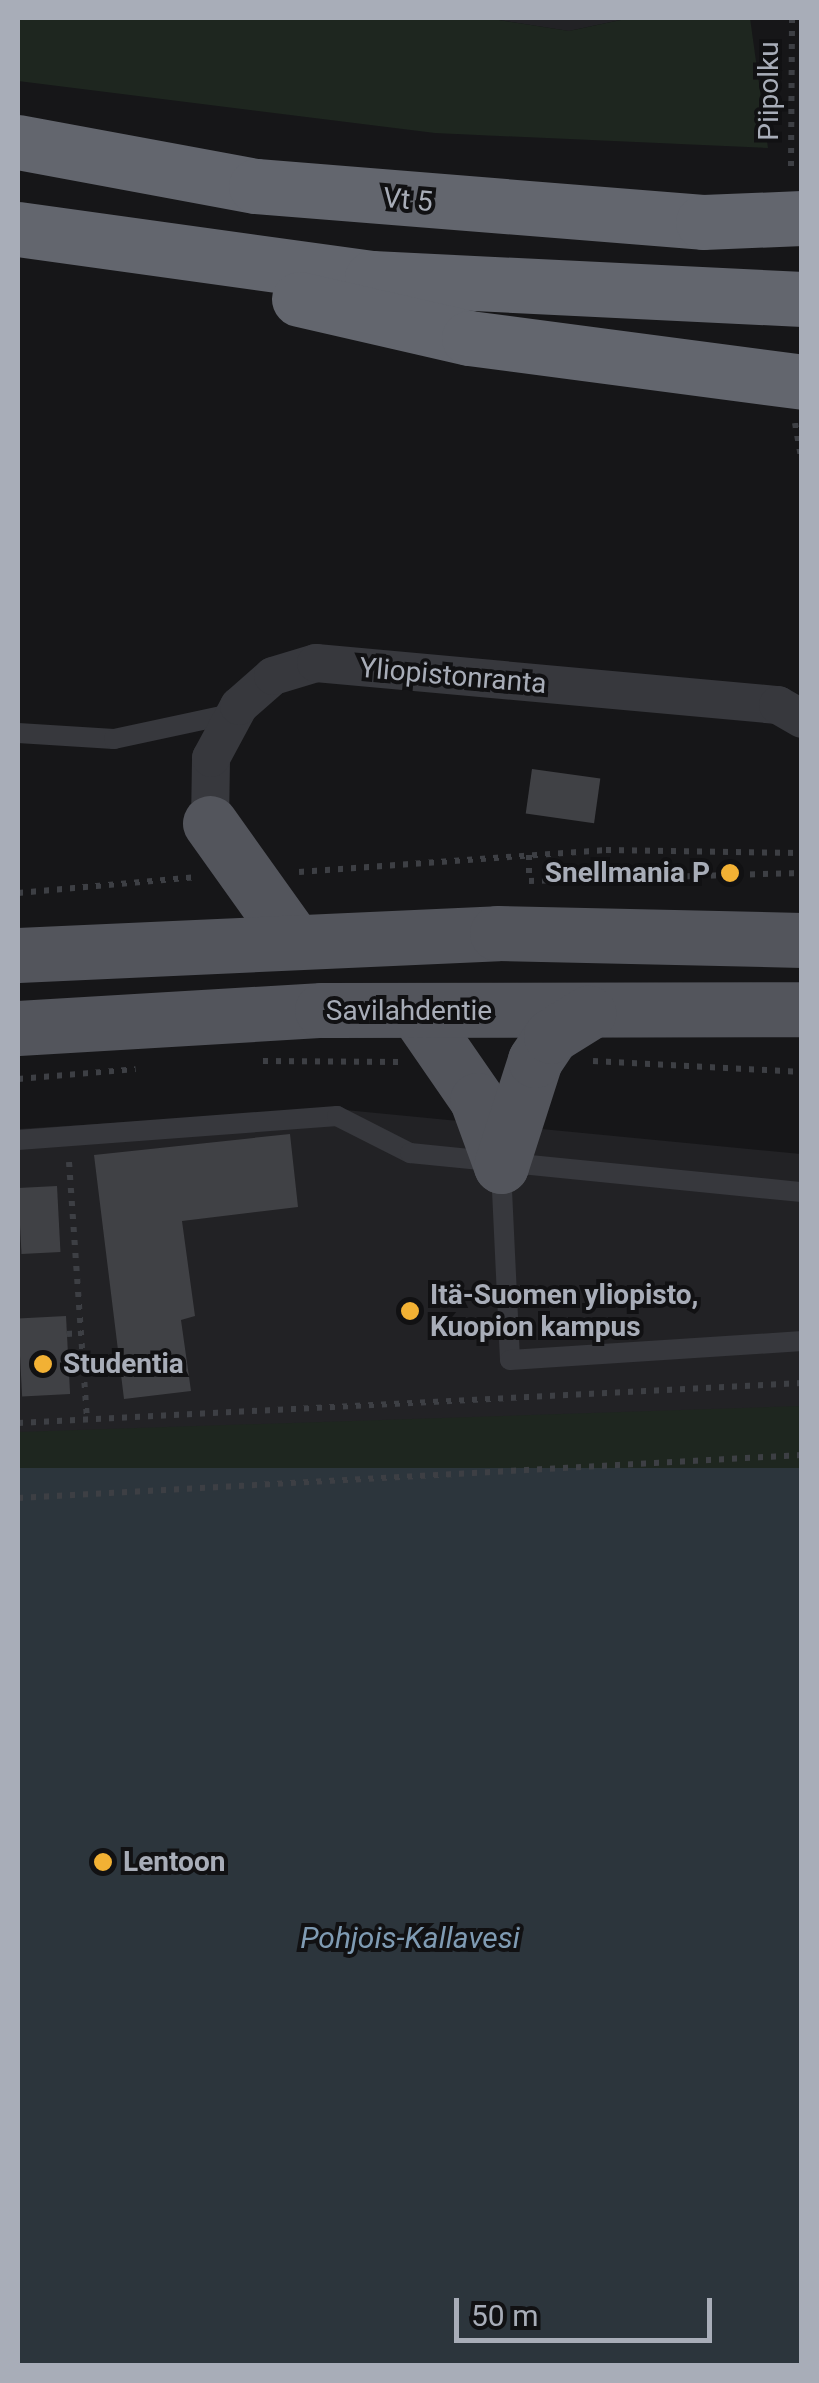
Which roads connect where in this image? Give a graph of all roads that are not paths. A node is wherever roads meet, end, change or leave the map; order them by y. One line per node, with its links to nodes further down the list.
1 (18, 142): 2 (highway, Vt 5)
2 (802, 218)
3 (18, 228): 4 (highway)
4 (100, 240): 5 (highway); 6 (highway)
5 (802, 299)
6 (798, 402)
7 (235, 713): 8 (street, Yliopistonranta); 9 (lane); 10 (street, Yliopistonranta)
8 (802, 719)
9 (18, 733)
10 (224, 859): 12 (main road); 13 (main road)
11 (802, 940): 12 (main road)
12 (295, 942): 13 (main road)
13 (182, 946): 14 (main road)
14 (18, 956)
15 (801, 1008): 17 (main road, Savilahdentie)
16 (414, 1010): 17 (main road, Savilahdentie); 18 (main road, Savilahdentie); 20 (main road)
17 (588, 1013): 20 (main road)
18 (18, 1028)
19 (18, 1140): 20 (lane)
20 (501, 1166): 21 (lane); 22 (lane)
21 (802, 1192)
22 (802, 1342)

